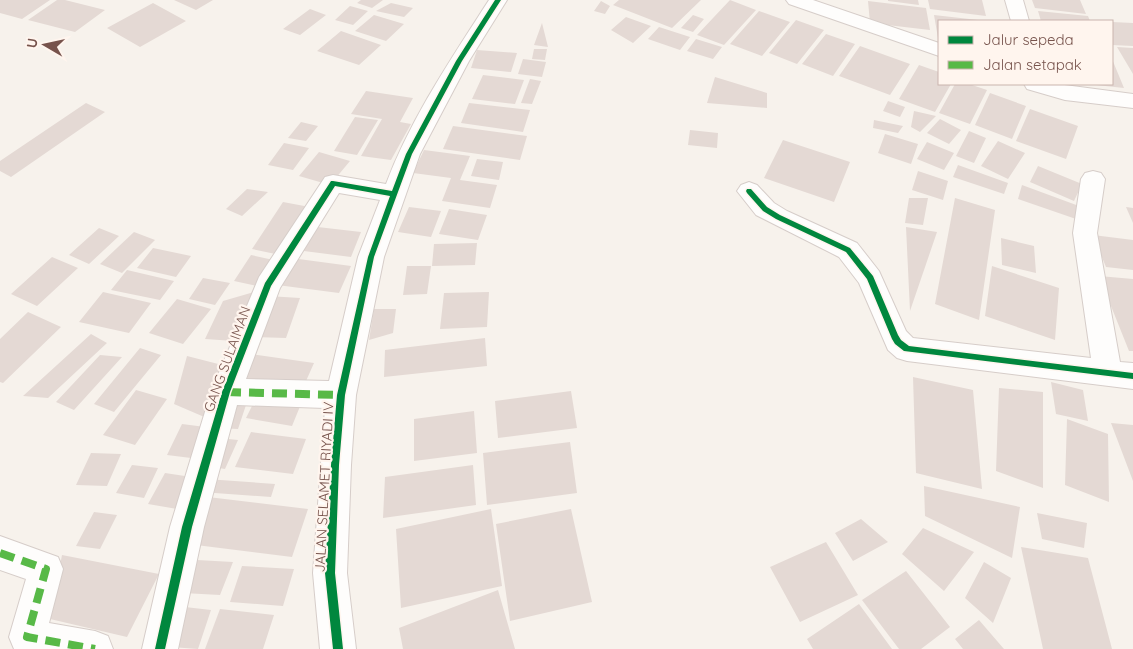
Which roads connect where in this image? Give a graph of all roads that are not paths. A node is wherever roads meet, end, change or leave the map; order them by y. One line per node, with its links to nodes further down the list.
1 (498, 0): 11 (street, JALAN SELAMET RIYADI IV)
2 (795, 0): 4 (street)
3 (1014, 0): 5 (street)
4 (849, 9): 6 (street)
5 (1020, 20)
6 (938, 50)
7 (1040, 85): 8 (street)
8 (1133, 101)
9 (1093, 179): 12 (street)
10 (749, 191): 12 (street)
11 (394, 194): 13 (street, GANG SULAIMAN); 14 (street, JALAN SELAMET RIYADI IV)
12 (1121, 375)
13 (226, 392): 14 (street, GANG SULAIMAN); 17 (street, GANG SULAIMAN)
14 (341, 394): 18 (street, JALAN SELAMET RIYADI IV)
15 (0, 553): 16 (street)
16 (95, 649)
17 (160, 649)
18 (338, 649)

